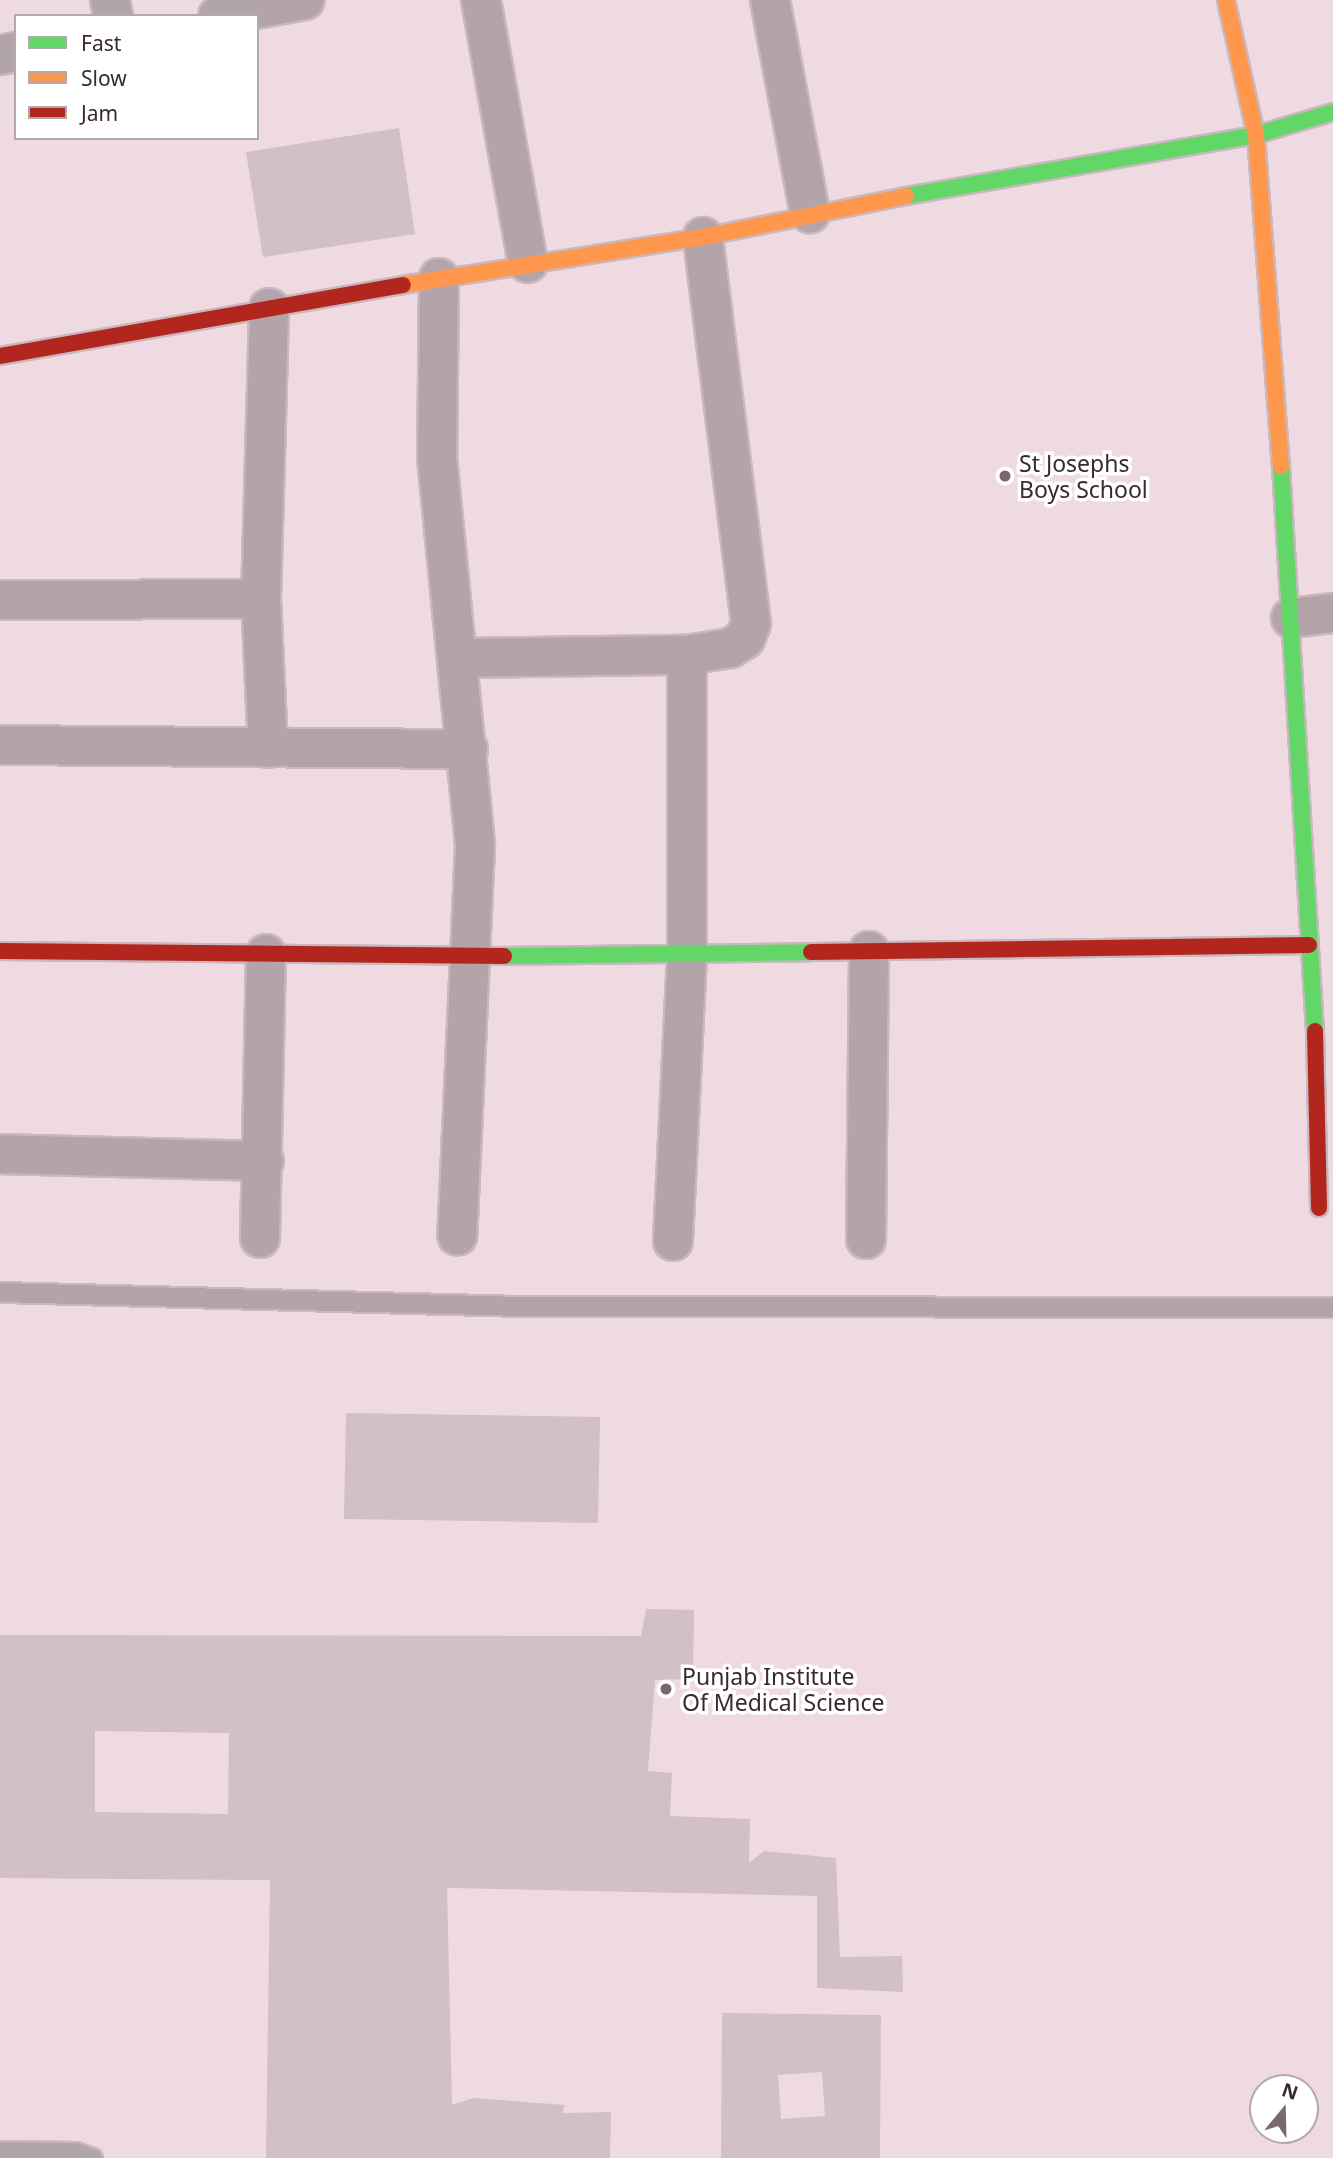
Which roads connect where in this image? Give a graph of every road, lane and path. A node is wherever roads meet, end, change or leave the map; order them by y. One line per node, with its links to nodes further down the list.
1 (305, 0): 5 (street)
2 (481, 0): 10 (street)
3 (770, 0): 8 (street)
4 (1226, 0): 7 (street)
5 (229, 14)
6 (1333, 112): 7 (street)
7 (1256, 135): 8 (street); 17 (street)
8 (810, 213): 9 (street)
9 (703, 237): 10 (street); 18 (street)
10 (528, 263): 11 (street)
11 (439, 278): 12 (street); 19 (street)
12 (269, 308): 13 (street); 14 (street)
13 (0, 356)
14 (261, 599): 15 (street); 21 (street)
15 (0, 600)
16 (1333, 613): 17 (street)
17 (1291, 618): 23 (street)
18 (687, 655): 19 (street); 26 (street)
19 (458, 658): 22 (street)
20 (0, 745): 21 (street)
21 (268, 748): 22 (street)
22 (468, 749): 28 (street)
23 (1310, 945): 25 (street); 29 (street)
24 (0, 951): 27 (street)
25 (869, 951): 26 (street); 35 (street)
26 (687, 953): 28 (street); 36 (street)
27 (266, 954): 28 (street); 31 (street)
28 (473, 956): 33 (street)
29 (1326, 1096): 32 (street)
30 (0, 1154): 31 (street)
31 (264, 1161): 34 (street)
32 (1319, 1208)
33 (457, 1236)
34 (260, 1238)
35 (866, 1239)
36 (673, 1241)
37 (0, 1292): 38 (lane)
38 (1333, 1307)
39 (0, 2151): 40 (lane)
40 (92, 2158)

